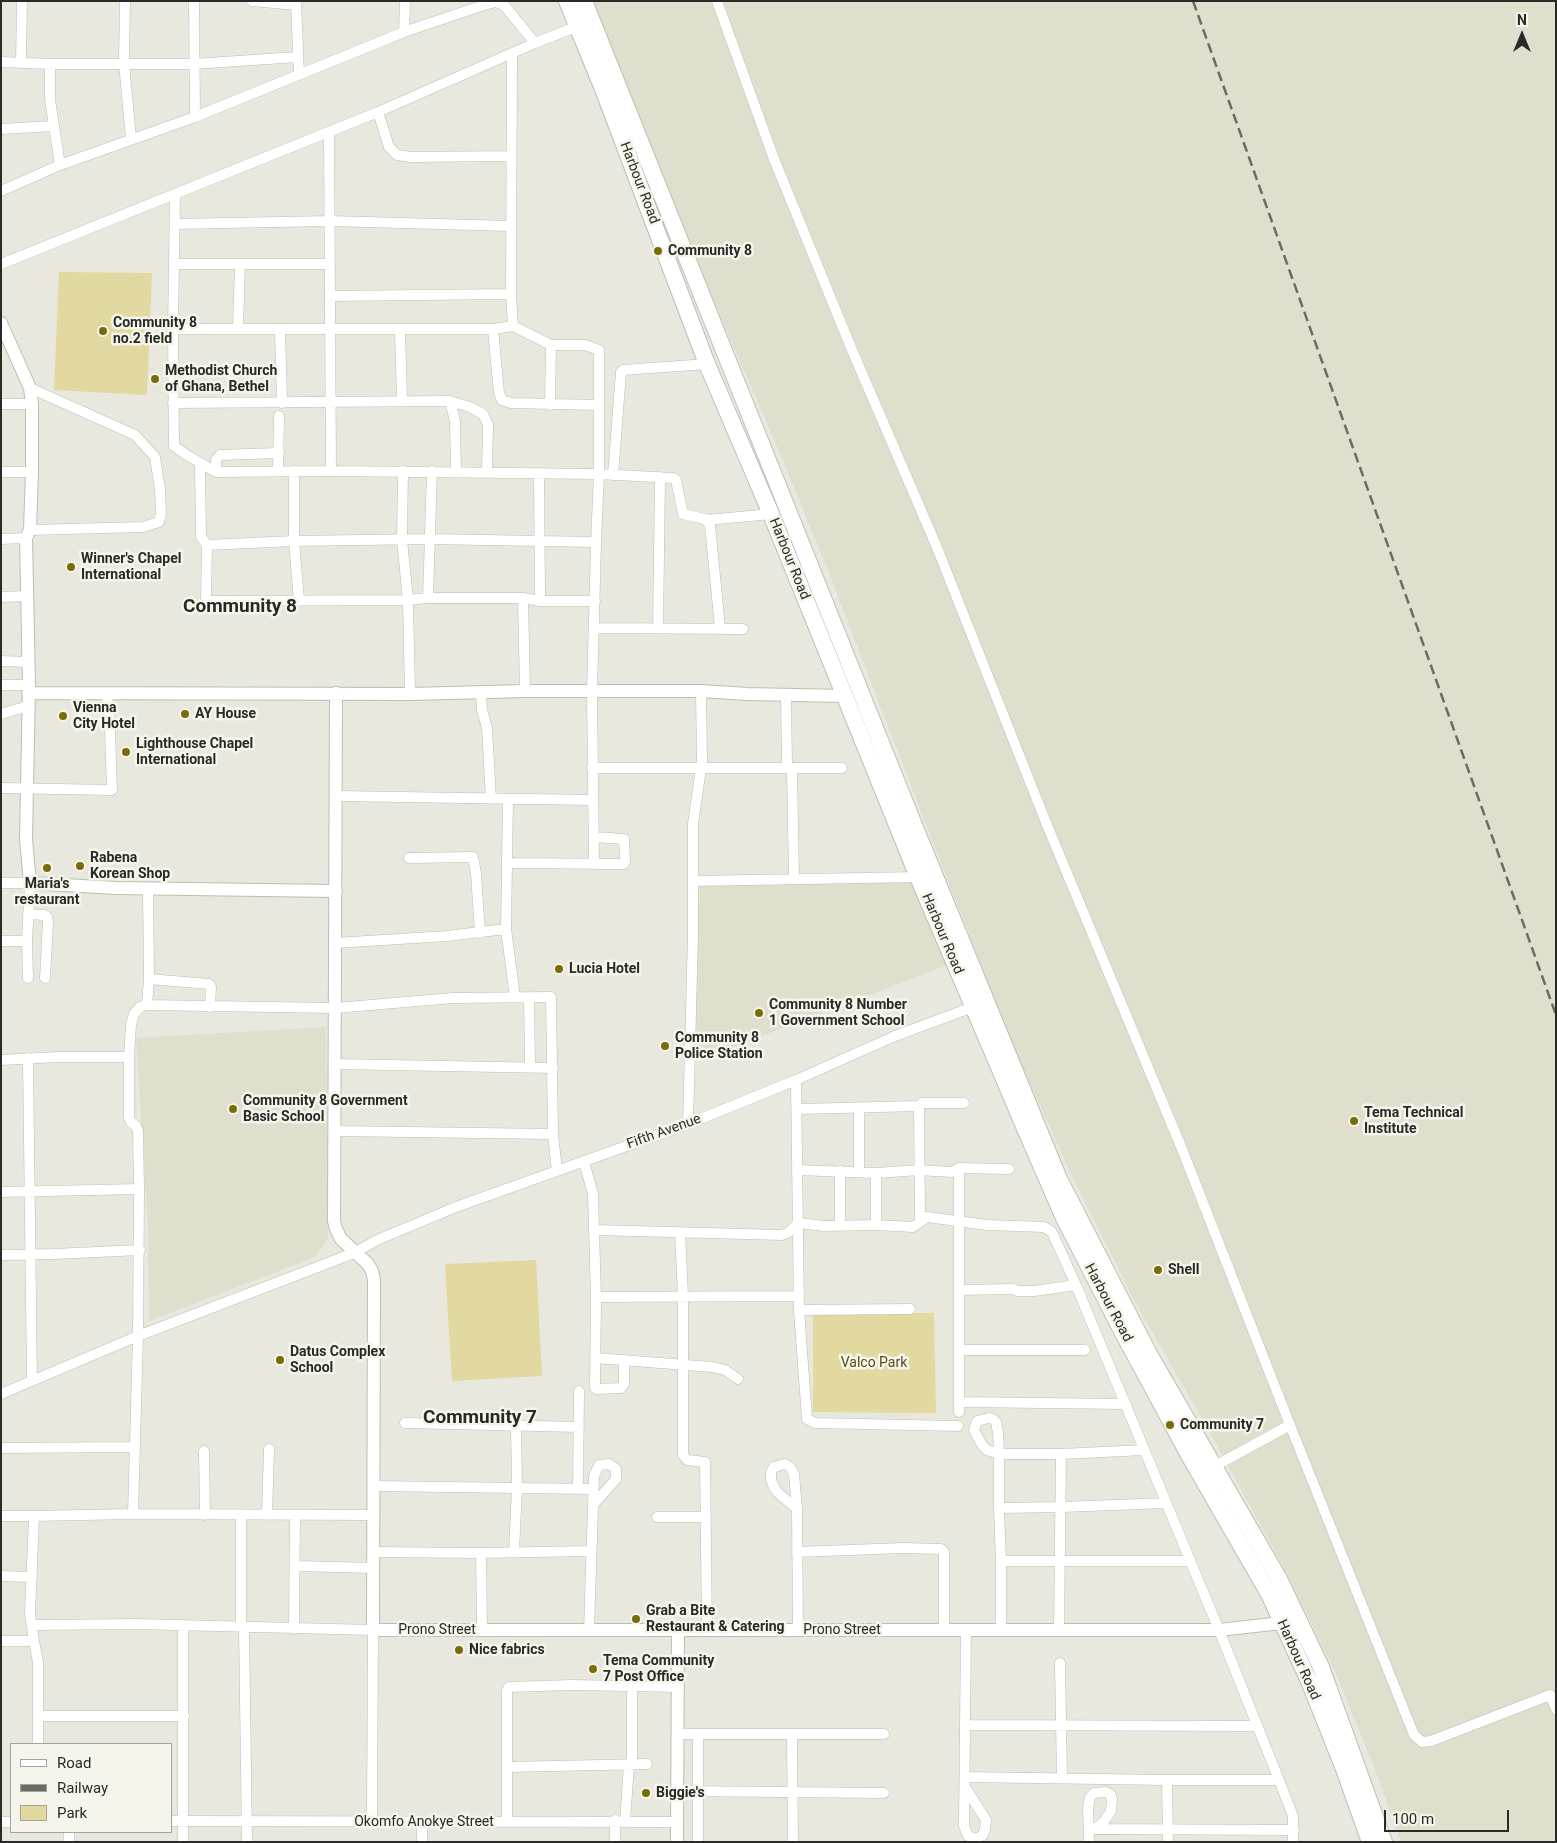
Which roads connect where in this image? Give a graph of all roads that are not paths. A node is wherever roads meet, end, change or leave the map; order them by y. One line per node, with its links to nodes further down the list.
1 (22, 1): 18 (street)
2 (125, 1): 17 (street)
3 (194, 1): 20 (street)
4 (252, 1): 10 (street)
5 (405, 1): 12 (street)
6 (567, 1): 11 (highway, Harbour Road)
7 (584, 1): 216 (highway, Harbour Road)
8 (717, 1): 206 (street)
9 (496, 2): 12 (street); 13 (street)
10 (296, 3): 15 (street)
11 (578, 26): 13 (street); 50 (highway, Harbour Road)
12 (404, 32): 21 (street)
13 (535, 43): 14 (street)
14 (512, 54): 22 (street); 28 (street)
15 (298, 57): 20 (street); 21 (street)
16 (1, 62): 18 (street)
17 (124, 62): 19 (street); 20 (street); 27 (street)
18 (21, 63): 19 (street)
19 (50, 64): 24 (street)
20 (193, 64): 23 (street)
21 (299, 74): 23 (street)
22 (378, 112): 26 (street); 28 (street)
23 (195, 117): 27 (street)
24 (53, 126): 25 (street); 29 (street)
25 (1, 129)
26 (329, 132): 31 (street); 32 (street)
27 (131, 139): 29 (street)
28 (511, 156): 34 (street)
29 (60, 165): 30 (street)
30 (1, 191)
31 (175, 194): 33 (street); 35 (street)
32 (330, 221): 33 (street); 34 (street); 38 (street)
33 (175, 224): 36 (street)
34 (510, 226): 39 (street)
35 (1, 264)
36 (174, 264): 37 (street); 43 (street)
37 (240, 264): 38 (street); 45 (street)
38 (330, 264): 40 (street)
39 (510, 294): 40 (street); 42 (street)
40 (330, 296): 47 (street)
41 (1, 324): 51 (street)
42 (513, 326): 44 (street); 49 (street)
43 (173, 329): 45 (street); 55 (street)
44 (493, 329): 48 (street); 59 (street)
45 (238, 330): 46 (street)
46 (280, 330): 47 (street); 56 (street)
47 (331, 330): 48 (street); 53 (street)
48 (400, 330): 52 (street)
49 (551, 346): 59 (street); 60 (street)
50 (707, 364): 76 (street); 78 (highway, Harbour Road)
51 (30, 388): 58 (street); 80 (street)
52 (402, 401): 53 (street); 54 (street)
53 (331, 402): 56 (street); 66 (street)
54 (450, 402): 72 (street); 73 (street)
55 (173, 403): 56 (street); 63 (street)
56 (282, 403)
57 (1, 404): 58 (street)
58 (32, 404): 70 (street)
59 (550, 405): 60 (street)
60 (598, 405): 75 (street)
61 (279, 416): 62 (street)
62 (279, 453): 64 (street); 71 (street)
63 (200, 463): 71 (street); 87 (street)
64 (278, 471): 65 (street); 71 (street)
65 (294, 471): 66 (street); 85 (street)
66 (331, 471): 67 (street)
67 (403, 471): 68 (street); 83 (street)
68 (432, 471): 72 (street); 82 (street)
69 (1, 472): 70 (street)
70 (32, 472): 80 (street)
71 (216, 472)
72 (456, 472): 73 (street)
73 (487, 472): 74 (street)
74 (539, 473): 75 (street); 84 (street)
75 (599, 474): 76 (street); 86 (street)
76 (613, 475): 77 (street)
77 (660, 477): 79 (street); 97 (street)
78 (771, 514): 79 (street); 112 (highway, Harbour Road)
79 (707, 520): 98 (street)
80 (28, 534): 81 (street); 88 (street)
81 (1, 539)
82 (429, 539): 83 (street); 84 (street); 90 (street)
83 (402, 540): 85 (street); 93 (street)
84 (540, 540): 86 (street); 94 (street)
85 (294, 541): 87 (street); 92 (street)
86 (596, 542): 95 (street)
87 (207, 544): 92 (street)
88 (26, 596): 89 (street); 101 (street)
89 (1, 597)
90 (428, 598): 91 (street); 93 (street)
91 (523, 598): 94 (street); 103 (street)
92 (299, 600): 93 (street)
93 (408, 600): 109 (street)
94 (540, 600): 95 (street)
95 (594, 601): 96 (street)
96 (594, 628): 97 (street); 105 (street)
97 (658, 628): 98 (street)
98 (720, 628): 99 (street)
99 (743, 628)
100 (1, 661): 101 (street)
101 (29, 662): 111 (street)
102 (1, 685): 111 (street)
103 (525, 691): 105 (street); 107 (street)
104 (701, 691): 105 (street); 110 (street); 115 (street)
105 (592, 692): 114 (street)
106 (336, 693): 108 (street); 109 (street); 120 (street)
107 (481, 693): 109 (street); 121 (street)
108 (108, 694): 111 (street); 119 (street)
109 (410, 694)
110 (786, 694): 112 (street); 116 (street)
111 (29, 695): 113 (street); 119 (street)
112 (845, 696): 128 (highway, Harbour Road)
113 (1, 714)
114 (592, 768): 115 (street); 123 (street)
115 (701, 768): 116 (street); 130 (street)
116 (790, 768): 117 (street); 129 (street)
117 (842, 768)
118 (1, 788): 119 (street)
119 (27, 788): 132 (street)
120 (336, 796): 121 (street); 134 (street)
121 (491, 799): 122 (street)
122 (508, 799): 123 (street); 126 (street)
123 (593, 800): 124 (street)
124 (594, 837): 127 (street); 127 (street)
125 (409, 858): 137 (street)
126 (508, 863): 127 (street); 136 (street)
127 (594, 864)
128 (918, 877): 129 (street); 148 (highway, Harbour Road)
129 (794, 879): 130 (street)
130 (694, 881): 161 (street)
131 (1, 883): 132 (street)
132 (30, 883): 133 (street); 135 (street)
133 (148, 888): 134 (street); 143 (street)
134 (336, 891): 140 (street)
135 (28, 914): 139 (street); 142 (street)
136 (506, 929): 137 (street); 144 (street)
137 (480, 932): 140 (street)
138 (1, 941): 139 (street)
139 (27, 941): 141 (street)
140 (335, 943): 149 (street)
141 (28, 978)
142 (45, 978)
143 (149, 979): 146 (street); 147 (street)
144 (514, 996): 145 (street); 149 (street)
145 (529, 998): 154 (street); 155 (street)
146 (147, 1005): 147 (street); 150 (street)
147 (210, 1007): 149 (street)
148 (973, 1007): 156 (street, Fifth Avenue); 248 (highway, Harbour Road)
149 (335, 1008): 153 (street)
150 (129, 1057): 151 (street); 173 (street)
151 (28, 1058): 152 (street); 175 (street)
152 (1, 1060)
153 (334, 1064): 154 (street); 162 (street)
154 (530, 1067): 155 (street)
155 (553, 1068): 163 (street)
156 (796, 1080): 160 (street); 161 (street, Fifth Avenue)
157 (964, 1103): 158 (street)
158 (919, 1106): 159 (street); 168 (street)
159 (859, 1108): 160 (street); 171 (street)
160 (798, 1109): 167 (street)
161 (688, 1124): 164 (street, Fifth Avenue)
162 (334, 1131): 163 (street); 184 (street)
163 (554, 1134): 169 (street)
164 (584, 1162): 169 (street, Fifth Avenue); 181 (street)
165 (959, 1168): 166 (street); 168 (street); 176 (street)
166 (1009, 1169)
167 (797, 1170): 170 (street); 178 (street)
168 (918, 1170): 172 (street); 177 (street)
169 (557, 1171): 184 (street, Fifth Avenue)
170 (840, 1172): 171 (street); 180 (street)
171 (859, 1172): 172 (street)
172 (876, 1173): 179 (street)
173 (139, 1189): 175 (street); 183 (street)
174 (1, 1192): 175 (street)
175 (30, 1193): 185 (street)
176 (959, 1221): 177 (street); 187 (street); 188 (street)
177 (920, 1222): 179 (street)
178 (798, 1223): 180 (street); 182 (street); 191 (street)
179 (876, 1225): 180 (street)
180 (840, 1226)
181 (594, 1230): 182 (street); 189 (street)
182 (680, 1232): 190 (street)
183 (140, 1250): 185 (street); 194 (street)
184 (354, 1253): 194 (street, Fifth Avenue); 217 (street)
185 (31, 1254): 186 (street); 201 (street)
186 (1, 1255)
187 (1076, 1285): 188 (street); 204 (street)
188 (959, 1290): 195 (street)
189 (596, 1296): 190 (street); 197 (street)
190 (683, 1296): 191 (street); 199 (street)
191 (800, 1296): 193 (street)
192 (910, 1309): 193 (street)
193 (800, 1310): 208 (street)
194 (138, 1336): 201 (street, Fifth Avenue); 210 (street)
195 (959, 1350): 196 (street); 204 (street)
196 (1085, 1350)
197 (594, 1358): 198 (street); 198 (street)
198 (624, 1360): 199 (street)
199 (682, 1363): 200 (street); 235 (street)
200 (738, 1379)
201 (32, 1381): 203 (street, Fifth Avenue)
202 (580, 1391): 209 (street)
203 (1, 1394)
204 (1126, 1404): 213 (street)
205 (405, 1424): 207 (street)
206 (1290, 1425): 216 (street); 269 (street)
207 (516, 1426): 209 (street); 218 (street)
208 (958, 1426)
209 (579, 1427): 219 (street)
210 (135, 1447): 211 (street); 226 (street)
211 (1, 1448)
212 (269, 1449): 233 (street)
213 (1144, 1450): 215 (street); 221 (street)
214 (204, 1451): 227 (street)
215 (1061, 1454): 223 (street); 224 (street)
216 (1215, 1466): 311 (highway, Harbour Road)
217 (374, 1486): 218 (street); 229 (street)
218 (517, 1488): 219 (street); 238 (street)
219 (578, 1489): 220 (street)
220 (593, 1489): 222 (street); 222 (street)
221 (1166, 1503): 224 (street); 242 (street)
222 (593, 1505): 236 (street)
223 (999, 1508): 224 (street); 241 (street)
224 (1062, 1508): 243 (street)
225 (797, 1509): 239 (street)
226 (133, 1514): 227 (street); 231 (street)
227 (205, 1515): 232 (street)
228 (295, 1515): 229 (street); 233 (street); 244 (street)
229 (374, 1515): 237 (street)
230 (1, 1516): 231 (street)
231 (34, 1516): 247 (street)
232 (241, 1516): 233 (street); 251 (street)
233 (267, 1516)
234 (657, 1517): 235 (street)
235 (706, 1517): 263 (street)
236 (591, 1551): 238 (street); 257 (street)
237 (374, 1552): 240 (street); 245 (street)
238 (514, 1552): 240 (street)
239 (797, 1552): 253 (street); 258 (street)
240 (481, 1553): 256 (street)
241 (1001, 1561): 243 (street); 259 (street)
242 (1190, 1561): 243 (street); 261 (street)
243 (1060, 1562): 260 (street)
244 (296, 1566): 245 (street); 252 (street)
245 (374, 1568): 255 (street)
246 (1, 1576): 247 (street)
247 (32, 1577): 249 (street)
248 (1281, 1623): 261 (street, Prono Street); 310 (highway, Harbour Road)
249 (32, 1625): 250 (street); 265 (street)
250 (183, 1625): 251 (street); 271 (street)
251 (243, 1626): 252 (street); 295 (street)
252 (294, 1629): 255 (street)
253 (944, 1629): 254 (street, Prono Street); 258 (street, Prono Street)
254 (966, 1629): 259 (street, Prono Street); 272 (street)
255 (373, 1630): 256 (street, Prono Street); 292 (street)
256 (482, 1630): 257 (street, Prono Street)
257 (589, 1630): 262 (street, Prono Street)
258 (798, 1630): 263 (street, Prono Street)
259 (1001, 1630): 260 (street, Prono Street)
260 (1059, 1630): 261 (street, Prono Street)
261 (1219, 1630): 274 (street)
262 (678, 1631): 263 (street, Prono Street); 268 (street)
263 (707, 1631)
264 (1, 1641): 265 (street)
265 (34, 1641): 270 (street)
266 (1060, 1663): 273 (street)
267 (632, 1686): 268 (street); 281 (street); 282 (street)
268 (678, 1687): 275 (street)
269 (1556, 1709)
270 (38, 1716): 271 (street); 279 (street)
271 (184, 1716): 291 (street)
272 (965, 1725): 273 (street); 283 (street)
273 (1061, 1725): 274 (street); 283 (street)
274 (1257, 1726): 285 (street)
275 (678, 1734): 276 (street); 286 (street)
276 (698, 1734): 277 (street); 287 (street)
277 (792, 1734): 278 (street); 288 (street)
278 (884, 1734)
279 (38, 1743)
280 (647, 1764): 281 (street)
281 (628, 1765): 282 (street); 294 (street)
282 (507, 1767): 296 (street)
283 (1062, 1778): 284 (street)
284 (1167, 1780): 285 (street); 298 (street)
285 (1279, 1780): 299 (street)
286 (678, 1791): 287 (street); 297 (street)
287 (698, 1791): 288 (street); 306 (street)
288 (792, 1792): 289 (street); 307 (street)
289 (884, 1793)
290 (172, 1821): 291 (street, Okomfo Anokye Street)
291 (183, 1821): 295 (street, Okomfo Anokye Street); 301 (street)
292 (372, 1821): 293 (street, Okomfo Anokye Street); 295 (street, Okomfo Anokye Street)
293 (422, 1821): 296 (street, Okomfo Anokye Street); 303 (street)
294 (620, 1821): 296 (street, Okomfo Anokye Street); 297 (street, Okomfo Anokye Street); 304 (street)
295 (247, 1822): 302 (street)
296 (507, 1822)
297 (677, 1822): 305 (street)
298 (1168, 1829): 299 (street); 300 (street); 308 (street)
299 (1294, 1830): 309 (street)
300 (1090, 1835)
301 (183, 1842)
302 (247, 1842)
303 (422, 1842)
304 (615, 1842)
305 (677, 1842)
306 (698, 1842)
307 (793, 1842)
308 (1168, 1842)
309 (1293, 1842)
310 (1370, 1842)
311 (1384, 1842)

